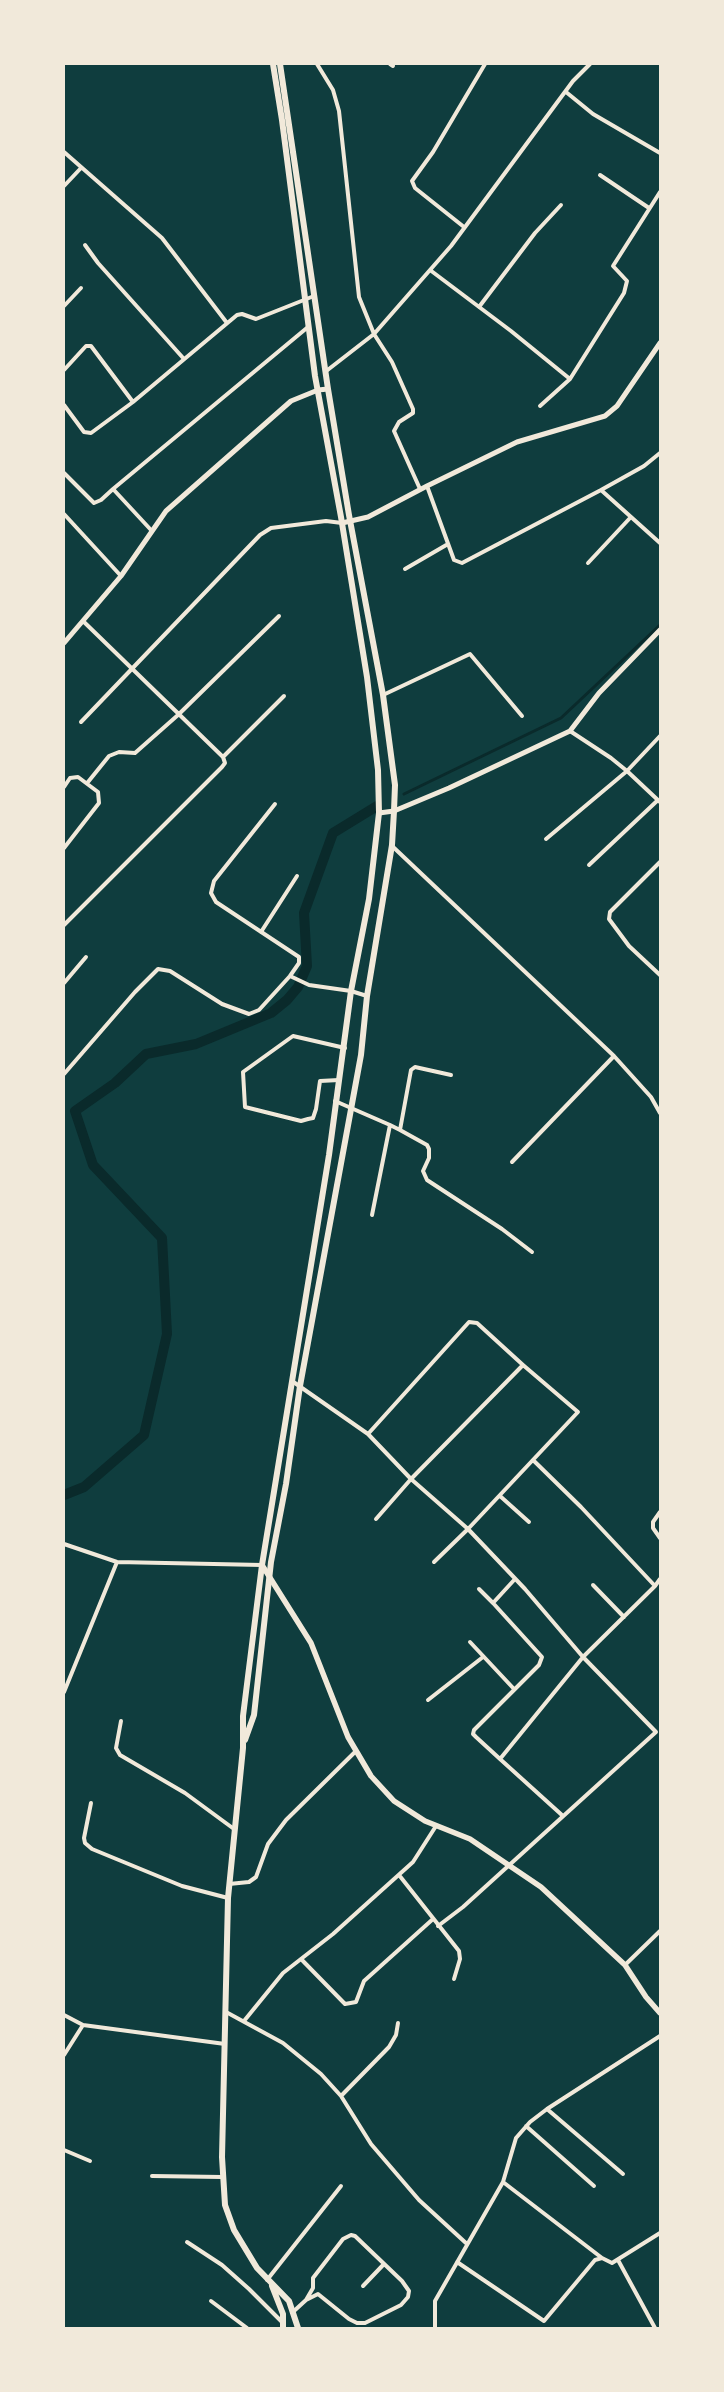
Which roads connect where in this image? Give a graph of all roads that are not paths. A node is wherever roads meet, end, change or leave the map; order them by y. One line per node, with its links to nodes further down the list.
1 (272, 64): 20 (main road)
2 (280, 64): 19 (main road)
3 (317, 64): 25 (street)
4 (485, 64): 15 (street)
5 (590, 64): 6 (street)
6 (566, 92): 8 (street); 15 (street)
7 (64, 152): 9 (street)
8 (660, 153)
9 (81, 168): 11 (street); 23 (street)
10 (600, 175): 14 (street)
11 (64, 186)
12 (660, 192): 14 (street)
13 (561, 205): 22 (street)
14 (649, 208): 31 (street)
15 (464, 227): 17 (street)
16 (85, 245): 27 (street)
17 (430, 270): 22 (street); 25 (street)
18 (81, 288): 21 (street)
19 (314, 296): 20 (street); 29 (main road)
20 (306, 300): 23 (street); 24 (main road)
21 (64, 306)
22 (479, 307): 31 (street)
23 (227, 323): 27 (street)
24 (310, 326): 30 (main road); 40 (street)
25 (374, 334): 29 (street); 41 (street)
26 (660, 342): 39 (street)
27 (184, 359): 34 (street)
28 (64, 370): 34 (street)
29 (326, 372): 30 (street); 32 (main road)
30 (315, 376): 33 (main road)
31 (570, 379): 36 (street)
32 (328, 389): 33 (street); 45 (main road)
33 (318, 390): 46 (main road); 47 (street)
34 (133, 402): 35 (street)
35 (64, 405)
36 (540, 406)
37 (659, 457): 42 (street)
38 (64, 473): 40 (street)
39 (426, 486): 41 (street); 49 (street)
40 (113, 489): 47 (street)
41 (420, 489): 45 (street)
42 (601, 490): 44 (street); 49 (street)
43 (64, 514): 52 (street)
44 (630, 518): 48 (street); 50 (street)
45 (350, 522): 46 (street); 58 (main road)
46 (342, 523): 57 (street); 72 (main road)
47 (151, 530): 52 (street)
48 (660, 543)
49 (448, 544): 51 (street)
50 (588, 563)
51 (405, 569)
52 (121, 576): 54 (street)
53 (278, 616): 60 (street)
54 (84, 622): 56 (street); 57 (street)
55 (660, 630): 63 (street)
56 (64, 644)
57 (132, 669): 60 (street); 62 (street)
58 (383, 695): 61 (street); 71 (main road)
59 (284, 696): 65 (street)
60 (178, 715): 65 (street); 67 (street)
61 (522, 716)
62 (81, 722)
63 (570, 731): 66 (street); 71 (street)
64 (660, 736): 66 (street)
65 (223, 757): 79 (street)
66 (627, 772): 69 (street); 73 (street)
67 (88, 782): 68 (street); 75 (street)
68 (64, 787)
69 (659, 801): 77 (street)
70 (275, 804): 80 (street)
71 (394, 811): 72 (street); 74 (main road)
72 (379, 813): 85 (main road)
73 (546, 838)
74 (392, 845): 86 (main road); 88 (street)
75 (64, 848)
76 (660, 862): 82 (street)
77 (589, 864)
78 (297, 876): 80 (street)
79 (64, 925)
80 (261, 932): 83 (street)
81 (86, 957): 84 (street)
82 (660, 975)
83 (290, 976): 85 (street); 89 (street)
84 (64, 983)
85 (351, 991): 86 (street); 87 (main road)
86 (367, 996): 93 (main road)
87 (345, 1048): 91 (main road); 91 (street)
88 (614, 1056): 94 (street); 97 (street)
89 (64, 1074)
90 (451, 1075): 96 (street)
91 (339, 1080): 92 (main road)
92 (336, 1101): 93 (street); 101 (main road)
93 (350, 1107): 95 (street); 102 (main road)
94 (660, 1113)
95 (390, 1125): 96 (street); 98 (street)
96 (400, 1130): 99 (street)
97 (512, 1162)
98 (372, 1214)
99 (532, 1252)
100 (523, 1365): 103 (street); 104 (street); 105 (street)
101 (292, 1381): 102 (street); 115 (main road)
102 (300, 1386): 103 (street); 117 (main road)
103 (368, 1434): 105 (street)
104 (533, 1460): 106 (street); 120 (street)
105 (411, 1479): 108 (street); 110 (street)
106 (500, 1496): 109 (street); 110 (street)
107 (660, 1512): 111 (street)
108 (376, 1519)
109 (529, 1522)
110 (468, 1529): 114 (street); 116 (street)
111 (660, 1538)
112 (64, 1544): 113 (street)
113 (117, 1562): 115 (street); 128 (street)
114 (434, 1562)
115 (262, 1565): 117 (main road); 133 (main road)
116 (515, 1578): 122 (street); 126 (street)
117 (270, 1580): 133 (main road); 134 (main road)
118 (660, 1580): 120 (street)
119 (592, 1585): 123 (street)
120 (655, 1586): 123 (street)
121 (479, 1589): 122 (street)
122 (492, 1603): 127 (street)
123 (624, 1617): 126 (street)
124 (470, 1642): 125 (street)
125 (483, 1657): 127 (street); 129 (street)
126 (583, 1657): 132 (street); 135 (street)
127 (514, 1689): 135 (street)
128 (64, 1692)
129 (428, 1700)
130 (121, 1720): 139 (street)
131 (660, 1729): 132 (street)
132 (656, 1732): 137 (street)
133 (243, 1748): 139 (main road)
134 (356, 1751): 138 (main road); 142 (street)
135 (500, 1759): 137 (street)
136 (90, 1804): 143 (street)
137 (563, 1816): 140 (street)
138 (436, 1826): 140 (main road); 141 (street)
139 (234, 1829): 142 (main road)
140 (509, 1864): 145 (street); 148 (main road)
141 (399, 1875): 144 (street); 147 (street)
142 (229, 1884): 143 (main road)
143 (228, 1898): 150 (main road)
144 (433, 1919): 145 (street); 147 (street)
145 (438, 1926): 149 (street)
146 (660, 1931): 148 (street)
147 (301, 1959): 153 (street)
148 (625, 1964): 151 (main road)
149 (454, 1979)
150 (226, 2012): 153 (street); 157 (main road)
151 (660, 2013)
152 (64, 2015): 155 (street)
153 (244, 2021): 159 (street)
154 (398, 2022): 159 (street)
155 (83, 2025): 157 (street); 158 (street)
156 (660, 2036): 160 (street)
157 (226, 2044): 166 (main road)
158 (64, 2055)
159 (341, 2096): 172 (street)
160 (547, 2109): 161 (street); 164 (street)
161 (526, 2126): 167 (street); 169 (street)
162 (64, 2150): 163 (street)
163 (90, 2161)
164 (623, 2174)
165 (152, 2176): 166 (street)
166 (222, 2177): 177 (main road)
167 (503, 2182): 172 (street); 173 (street)
168 (341, 2186): 177 (street)
169 (594, 2186)
170 (660, 2233): 174 (street)
171 (187, 2242): 184 (street)
172 (467, 2244): 175 (street)
173 (602, 2258): 174 (street); 175 (street)
174 (618, 2260): 188 (street)
175 (457, 2262): 187 (street)
176 (384, 2264): 178 (street); 179 (street); 180 (street)
177 (269, 2281): 183 (main road); 184 (main road)
178 (363, 2286)
179 (311, 2289): 180 (street); 181 (street)
180 (316, 2294): 181 (street)
181 (306, 2300): 183 (street)
182 (211, 2301): 185 (street)
183 (294, 2311): 186 (main road)
184 (283, 2326)
185 (247, 2328)
186 (298, 2328)
187 (435, 2328)
188 (655, 2328)

